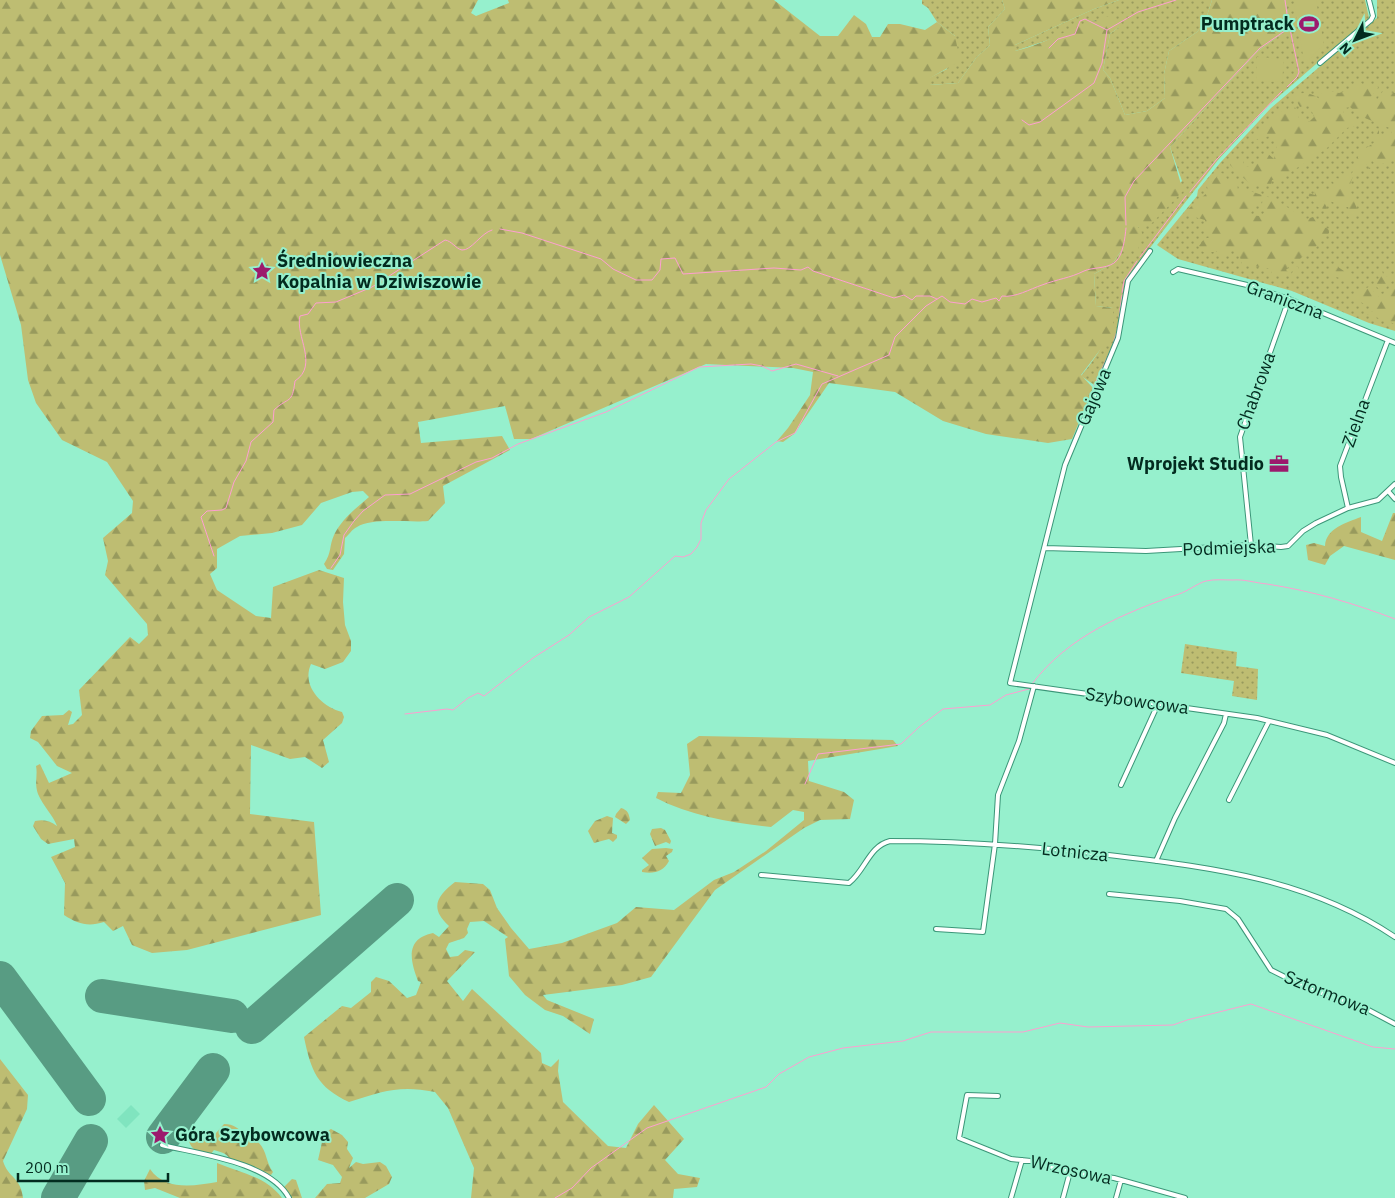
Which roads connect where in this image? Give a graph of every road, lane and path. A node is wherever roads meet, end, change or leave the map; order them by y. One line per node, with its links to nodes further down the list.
1 (1369, 0): 2 (street)
2 (1320, 63)
3 (1150, 251): 13 (street, Gajowa)
4 (1173, 272): 5 (street, Graniczna)
5 (1289, 299): 6 (street, Graniczna); 12 (street, Chabrowa)
6 (1388, 340): 7 (street, Graniczna); 11 (street, Zielna)
7 (1395, 343)
8 (1395, 484): 9 (street, Podmiejska)
9 (1388, 491): 10 (street); 11 (street, Podmiejska)
10 (1395, 499)
11 (1348, 508): 12 (street, Podmiejska)
12 (1251, 545): 13 (street, Podmiejska)
13 (1045, 548): 14 (street, Szybowcowa)
14 (1034, 686): 15 (street, Szybowcowa); 21 (street)
15 (1158, 704): 16 (street, Szybowcowa); 19 (street)
16 (1226, 714): 17 (street, Szybowcowa); 22 (street)
17 (1269, 721): 18 (street, Szybowcowa); 20 (street)
18 (1395, 763)
19 (1122, 785)
20 (1229, 800)
21 (994, 844): 22 (street, Lotnicza); 23 (street, Lotnicza); 25 (street)
22 (1156, 861): 26 (street, Lotnicza)
23 (761, 875)
24 (1109, 894): 27 (street, Sztormowa)
25 (936, 929)
26 (1395, 937)
27 (1395, 1024)
28 (998, 1096): 30 (street, Wrzosowa)
29 (162, 1145): 33 (street)
30 (1022, 1160): 31 (street, Wrzosowa); 34 (street)
31 (1070, 1172): 32 (street, Wrzosowa); 35 (street)
32 (1120, 1180): 36 (street); 37 (street, Wrzosowa)
33 (289, 1198)
34 (1011, 1198)
35 (1063, 1198)
36 (1116, 1198)
37 (1185, 1198)

